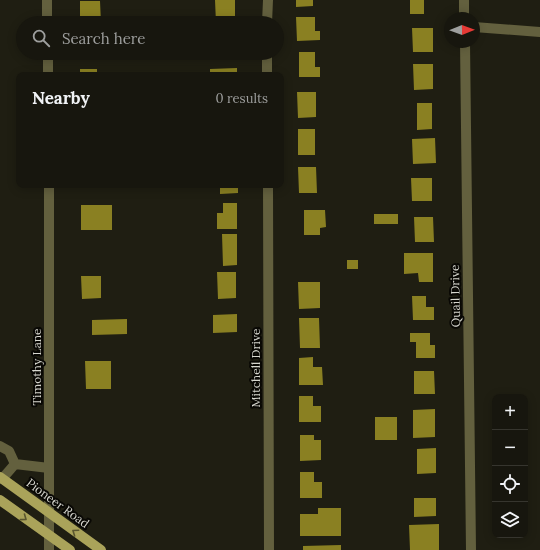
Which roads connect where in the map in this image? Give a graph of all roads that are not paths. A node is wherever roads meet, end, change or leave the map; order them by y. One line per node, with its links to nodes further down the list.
1 (47, 0): 5 (street)
2 (268, 0): 6 (street)
3 (464, 0): 4 (street)
4 (464, 12)
5 (47, 16)
6 (267, 16)
7 (480, 27): 8 (street)
8 (540, 32)
9 (465, 48): 27 (street, Quail Drive)
10 (48, 60): 12 (street)
11 (267, 60): 13 (street)
12 (48, 72)
13 (267, 72)
14 (49, 188): 18 (street, Timothy Lane)
15 (268, 188): 26 (street, Mitchell Drive)
16 (0, 446): 17 (street)
17 (15, 464): 18 (street); 19 (street)
18 (48, 468): 21 (street, Timothy Lane)
19 (1, 478): 21 (main road, Pioneer Road)
20 (0, 500): 22 (main road, one-way to 22)
21 (49, 513): 22 (street, Timothy Lane); 25 (main road, Pioneer Road, one-way to 21)
22 (49, 536): 23 (street, Timothy Lane); 24 (main road)
23 (49, 550)
24 (70, 550)
25 (101, 550)
26 (269, 550)
27 (472, 550)

